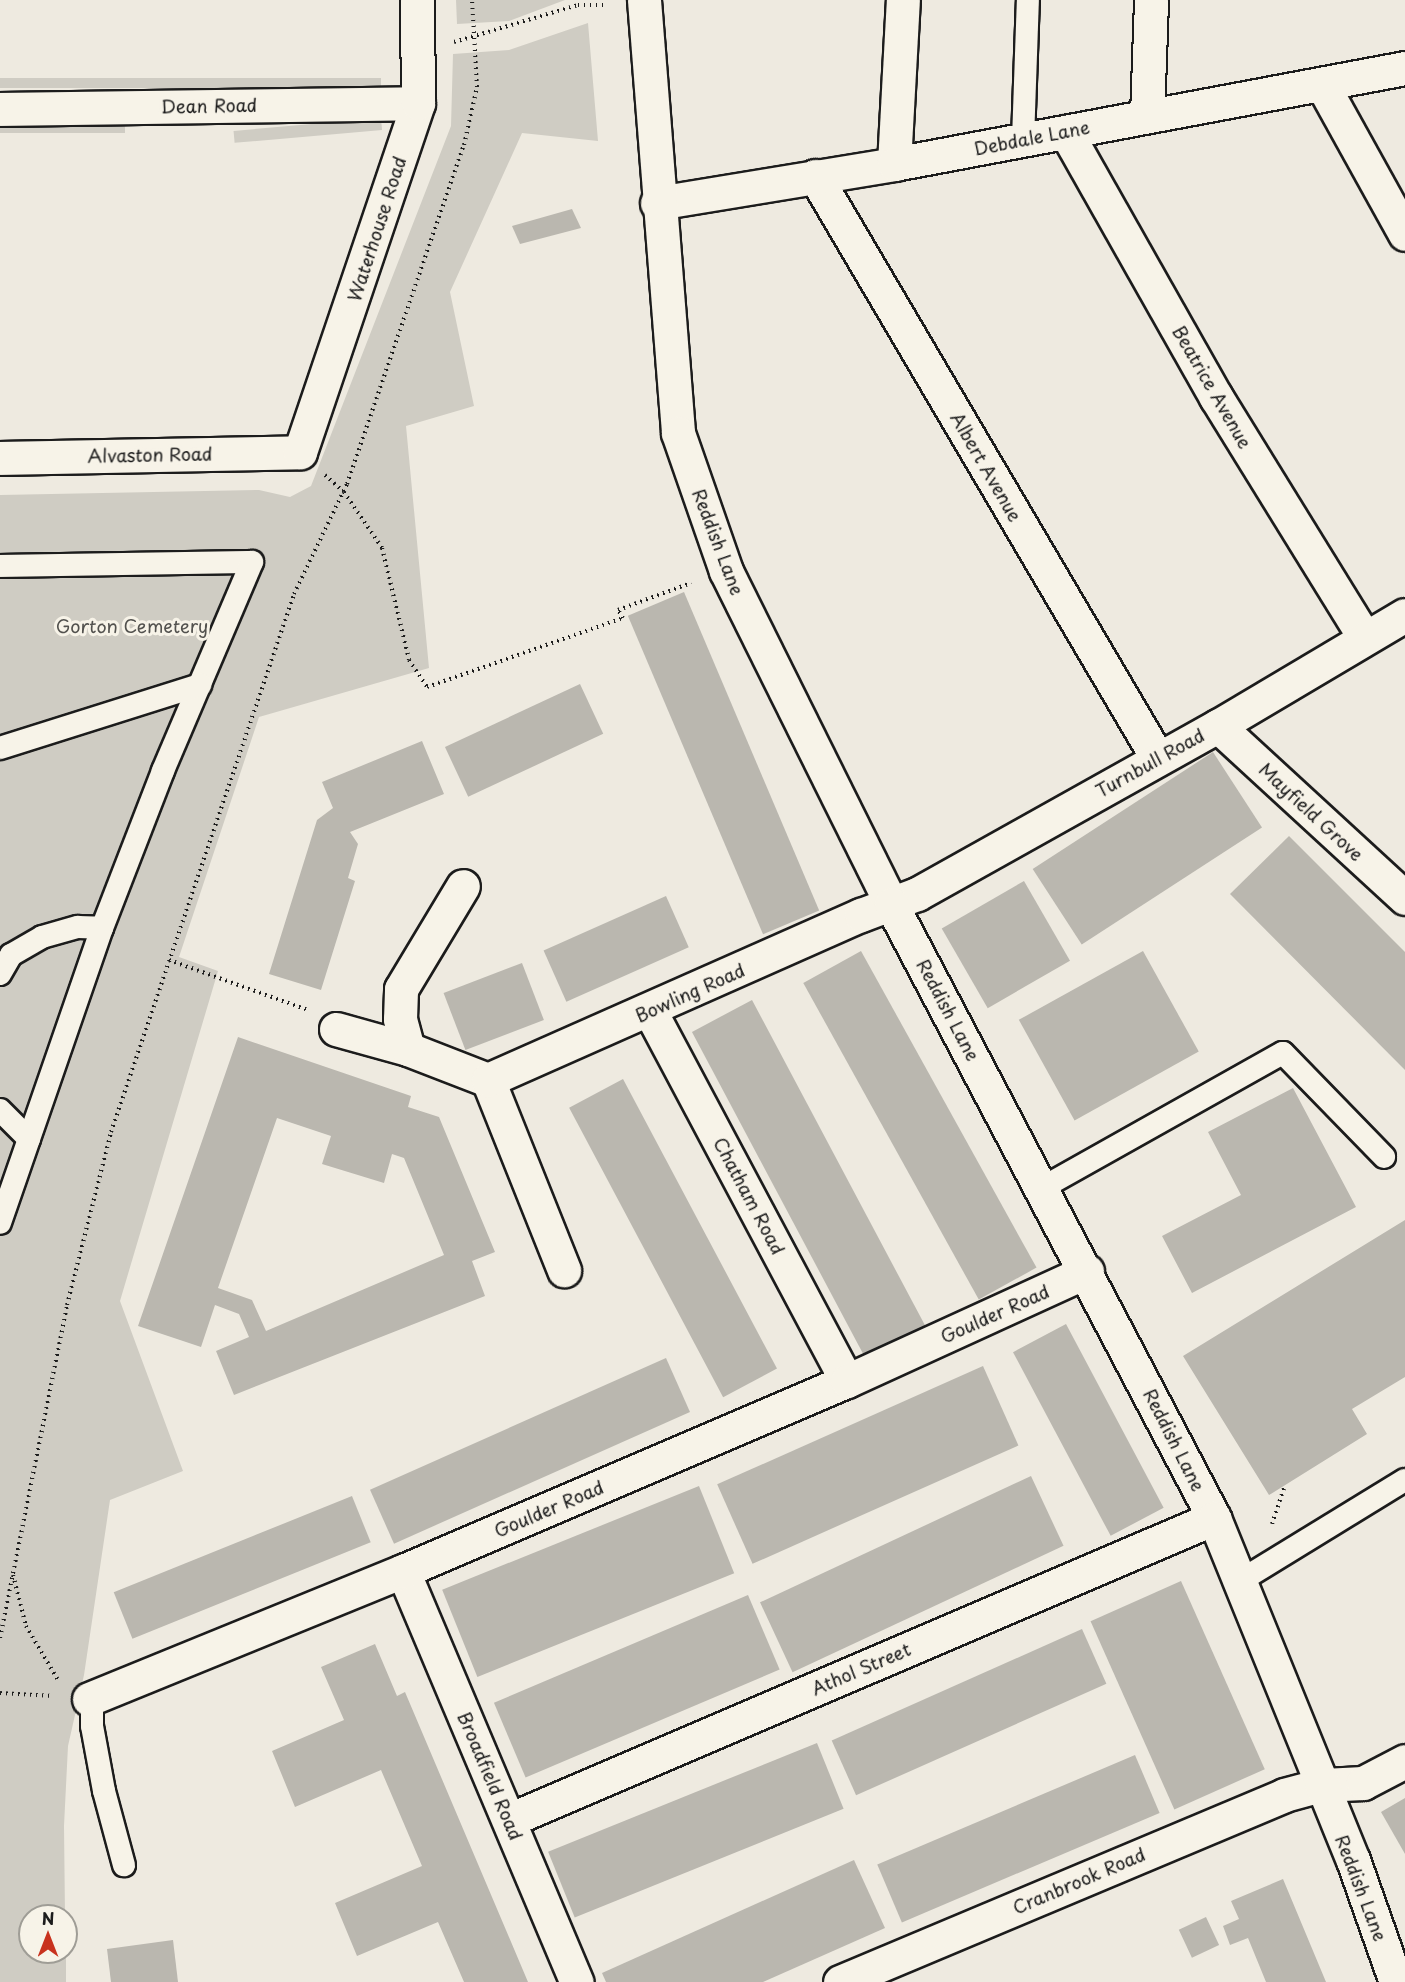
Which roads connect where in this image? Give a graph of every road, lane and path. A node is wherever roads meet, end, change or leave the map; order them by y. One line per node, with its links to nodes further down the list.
1 (417, 0): 13 (street, Waterhouse Road)
2 (472, 0): 10 (path)
3 (576, 0): 8 (path)
4 (644, 0): 20 (street, Reddish Lane)
5 (903, 0): 18 (street)
6 (1028, 0): 17 (lane)
7 (1151, 0): 15 (street)
8 (578, 5): 9 (path); 10 (path)
9 (604, 5)
10 (474, 35): 24 (path)
11 (1405, 68): 12 (street, Debdale Lane)
12 (1323, 86): 15 (street, Debdale Lane); 21 (street)
13 (417, 103): 14 (street, Dean Road); 22 (street, Waterhouse Road)
14 (0, 109)
15 (1147, 116): 16 (street, Debdale Lane)
16 (1066, 132): 17 (street, Debdale Lane); 28 (street, Beatrice Avenue)
17 (1023, 140): 18 (street, Debdale Lane)
18 (894, 164): 19 (street, Debdale Lane)
19 (815, 176): 20 (street, Debdale Lane); 32 (street, Albert Avenue)
20 (657, 203): 35 (street, Reddish Lane)
21 (1405, 234)
22 (300, 452): 23 (street, Alvaston Road); 24 (path)
23 (0, 458)
24 (344, 492): 26 (path); 37 (path)
25 (0, 566): 29 (lane)
26 (691, 583)
27 (1405, 615): 28 (street, Turnbull Road)
28 (1365, 638): 30 (street, Turnbull Road)
29 (200, 685): 31 (lane); 36 (lane)
30 (1218, 726): 32 (street, Turnbull Road); 34 (street, Mayfield Grove)
31 (0, 748)
32 (1157, 757): 35 (street, Turnbull Road)
33 (463, 886): 41 (street)
34 (1405, 898)
35 (891, 904): 39 (street, Bowling Road); 46 (street, Reddish Lane)
36 (102, 928): 38 (lane); 44 (lane)
37 (169, 960): 40 (path); 56 (path)
38 (0, 974)
39 (650, 1011): 42 (street, Bowling Road); 50 (street, Chatham Road)
40 (336, 1029): 41 (street)
41 (408, 1048): 42 (street)
42 (488, 1080): 48 (street)
43 (0, 1110): 44 (lane)
44 (29, 1139): 47 (lane)
45 (1384, 1157): 46 (lane)
46 (1042, 1188): 49 (street, Reddish Lane)
47 (0, 1223)
48 (564, 1270)
49 (1087, 1272): 50 (street, Goulder Road); 53 (street, Reddish Lane)
50 (847, 1381): 55 (street, Goulder Road)
51 (1405, 1480): 57 (lane)
52 (1284, 1485): 54 (path)
53 (1214, 1518): 57 (street, Reddish Lane); 63 (street, Athol Street)
54 (1272, 1525)
55 (403, 1571): 60 (street, Goulder Road); 63 (street, Broadfield Road)
56 (13, 1573): 58 (path); 60 (path)
57 (1239, 1581): 62 (street, Reddish Lane)
58 (0, 1638)
59 (0, 1693): 60 (path)
60 (87, 1698): 64 (lane)
61 (1405, 1761): 62 (street, Cranbrook Road)
62 (1321, 1785): 66 (street, Cranbrook Road); 67 (street, Reddish Lane)
63 (509, 1820): 65 (street, Broadfield Road)
64 (124, 1865)
65 (577, 1982)
66 (840, 1982)
67 (1396, 1982)

